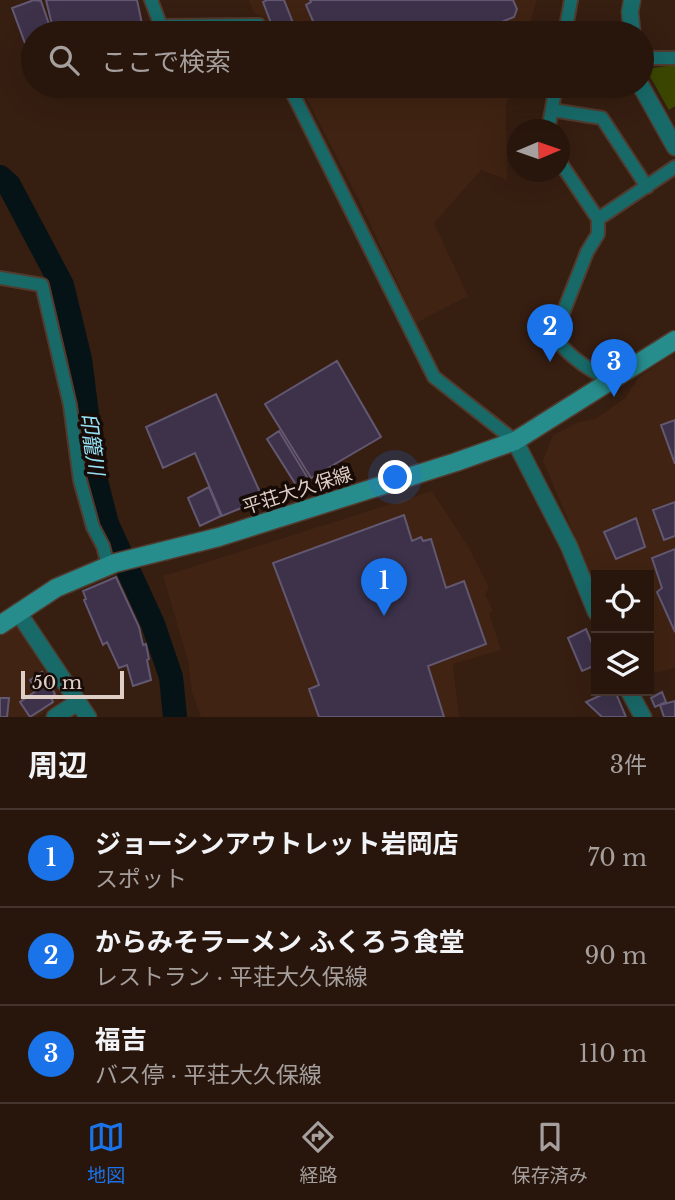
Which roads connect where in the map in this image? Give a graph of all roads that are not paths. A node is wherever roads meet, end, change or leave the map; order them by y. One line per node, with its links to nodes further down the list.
1 (151, 0): 4 (street)
2 (571, 0): 5 (street)
3 (632, 0): 6 (street)
4 (159, 21)
5 (567, 21)
6 (631, 21)
7 (654, 58): 8 (street)
8 (675, 58)
9 (295, 98): 22 (street)
10 (554, 98): 12 (street)
11 (648, 98): 14 (street)
12 (552, 110): 13 (street); 17 (street)
13 (550, 119)
14 (675, 147)
15 (675, 167): 17 (street)
16 (570, 178): 18 (street)
17 (647, 187): 18 (street)
18 (598, 219): 21 (street)
19 (0, 278): 23 (street)
20 (675, 340): 21 (main road, 平荘大久保線)
21 (612, 380): 22 (main road, 平荘大久保線)
22 (515, 440): 23 (main road, 平荘大久保線); 24 (street)
23 (111, 564): 25 (main road, 平荘大久保線)
24 (591, 600)
25 (18, 612): 26 (main road, 平荘大久保線); 28 (street)
26 (0, 625)
27 (632, 696): 31 (street)
28 (78, 702): 29 (street); 30 (street)
29 (55, 717)
30 (88, 717)
31 (643, 717)

